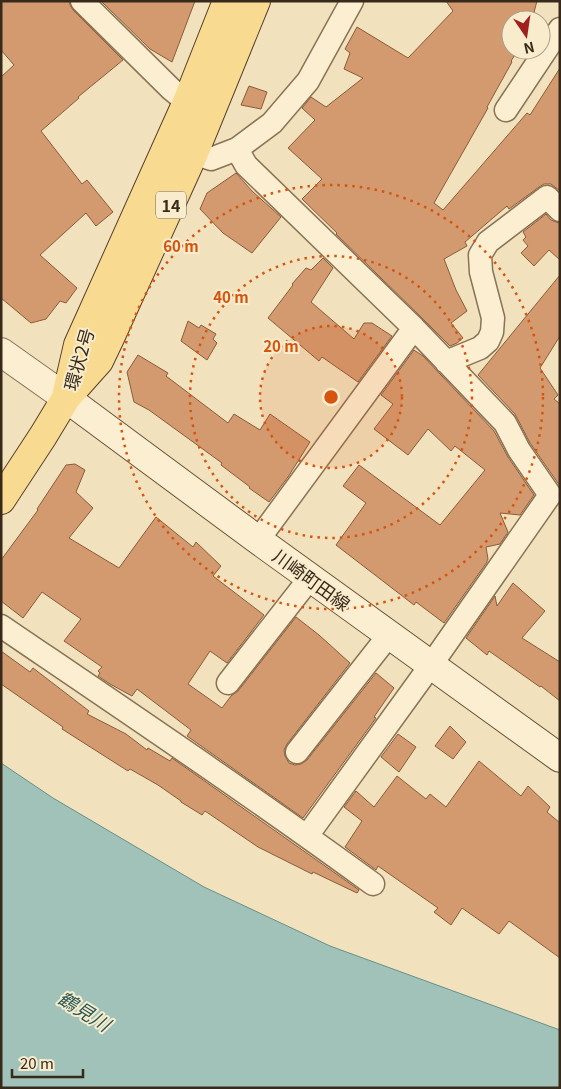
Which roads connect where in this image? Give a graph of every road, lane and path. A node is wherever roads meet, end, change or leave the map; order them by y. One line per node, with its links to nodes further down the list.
1 (82, 1): 6 (street)
2 (227, 1): 6 (main road, 環状2号 / 14)
3 (256, 1): 9 (main road, 環状2号 / 14)
4 (352, 1): 8 (street)
5 (560, 29): 7 (street)
6 (188, 102): 14 (main road, 環状2号 / 14)
7 (506, 110)
8 (236, 149): 9 (street); 11 (street)
9 (194, 153): 14 (main road, 環状2号 / 14)
10 (560, 210): 13 (street)
11 (414, 328): 13 (street); 16 (street)
12 (1, 352): 14 (main road, 川崎町田線)
13 (446, 362): 20 (street)
14 (66, 398): 15 (main road, 14); 16 (main road, 川崎町田線)
15 (1, 500)
16 (258, 540): 17 (main road, 川崎町田線)
17 (310, 578): 19 (main road, 川崎町田線); 21 (street)
18 (1, 626): 24 (street)
19 (389, 635): 20 (main road, 川崎町田線); 22 (street)
20 (431, 665): 23 (main road, 川崎町田線); 24 (street)
21 (228, 683)
22 (297, 752)
23 (560, 758)
24 (307, 836): 25 (street)
25 (373, 884)

